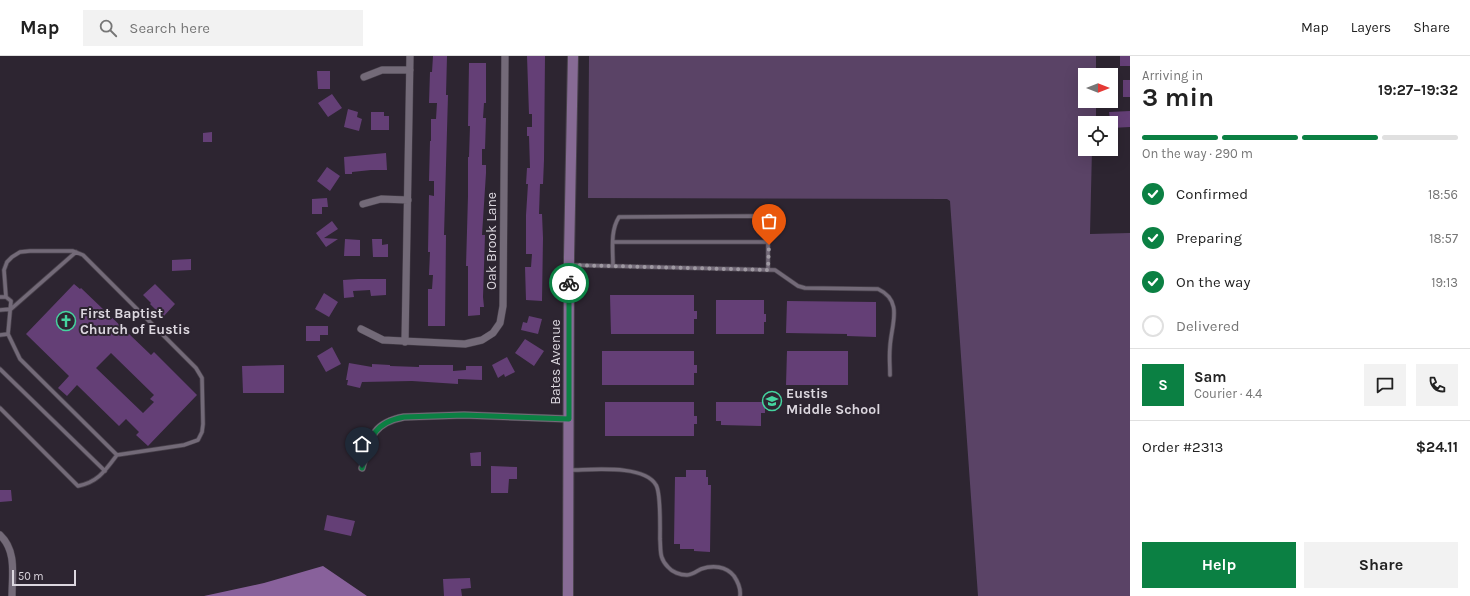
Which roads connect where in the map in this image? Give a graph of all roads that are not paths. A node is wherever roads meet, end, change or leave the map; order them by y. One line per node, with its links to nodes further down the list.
1 (410, 56): 4 (street)
2 (505, 56): 21 (street, Oak Brook Lane)
3 (573, 56): 11 (street, Bates Avenue)
4 (410, 70): 5 (street); 6 (street)
5 (364, 77)
6 (408, 200): 7 (street); 21 (street)
7 (363, 204)
8 (613, 242): 9 (lane); 9 (lane); 12 (lane)
9 (768, 242): 13 (lane)
10 (76, 252): 15 (lane); 16 (lane); 26 (lane)
11 (569, 265): 12 (lane); 25 (street, Bates Avenue)
12 (613, 266): 13 (lane)
13 (768, 270): 23 (lane)
14 (0, 297): 15 (lane)
15 (6, 297): 16 (lane)
16 (11, 309): 17 (lane); 19 (lane)
17 (0, 310)
18 (361, 329): 21 (street, Oak Brook Lane)
19 (8, 334): 20 (lane); 26 (lane)
20 (0, 335)
21 (405, 342)
22 (0, 369): 29 (lane)
23 (890, 375)
24 (0, 408): 29 (lane)
25 (569, 419): 27 (street); 28 (street, Bates Avenue)
26 (117, 455): 29 (lane)
27 (362, 468)
28 (569, 470): 32 (street, Bates Avenue); 33 (lane)
29 (105, 471)
30 (0, 535): 31 (street)
31 (12, 596)
32 (568, 596)
33 (740, 596)

